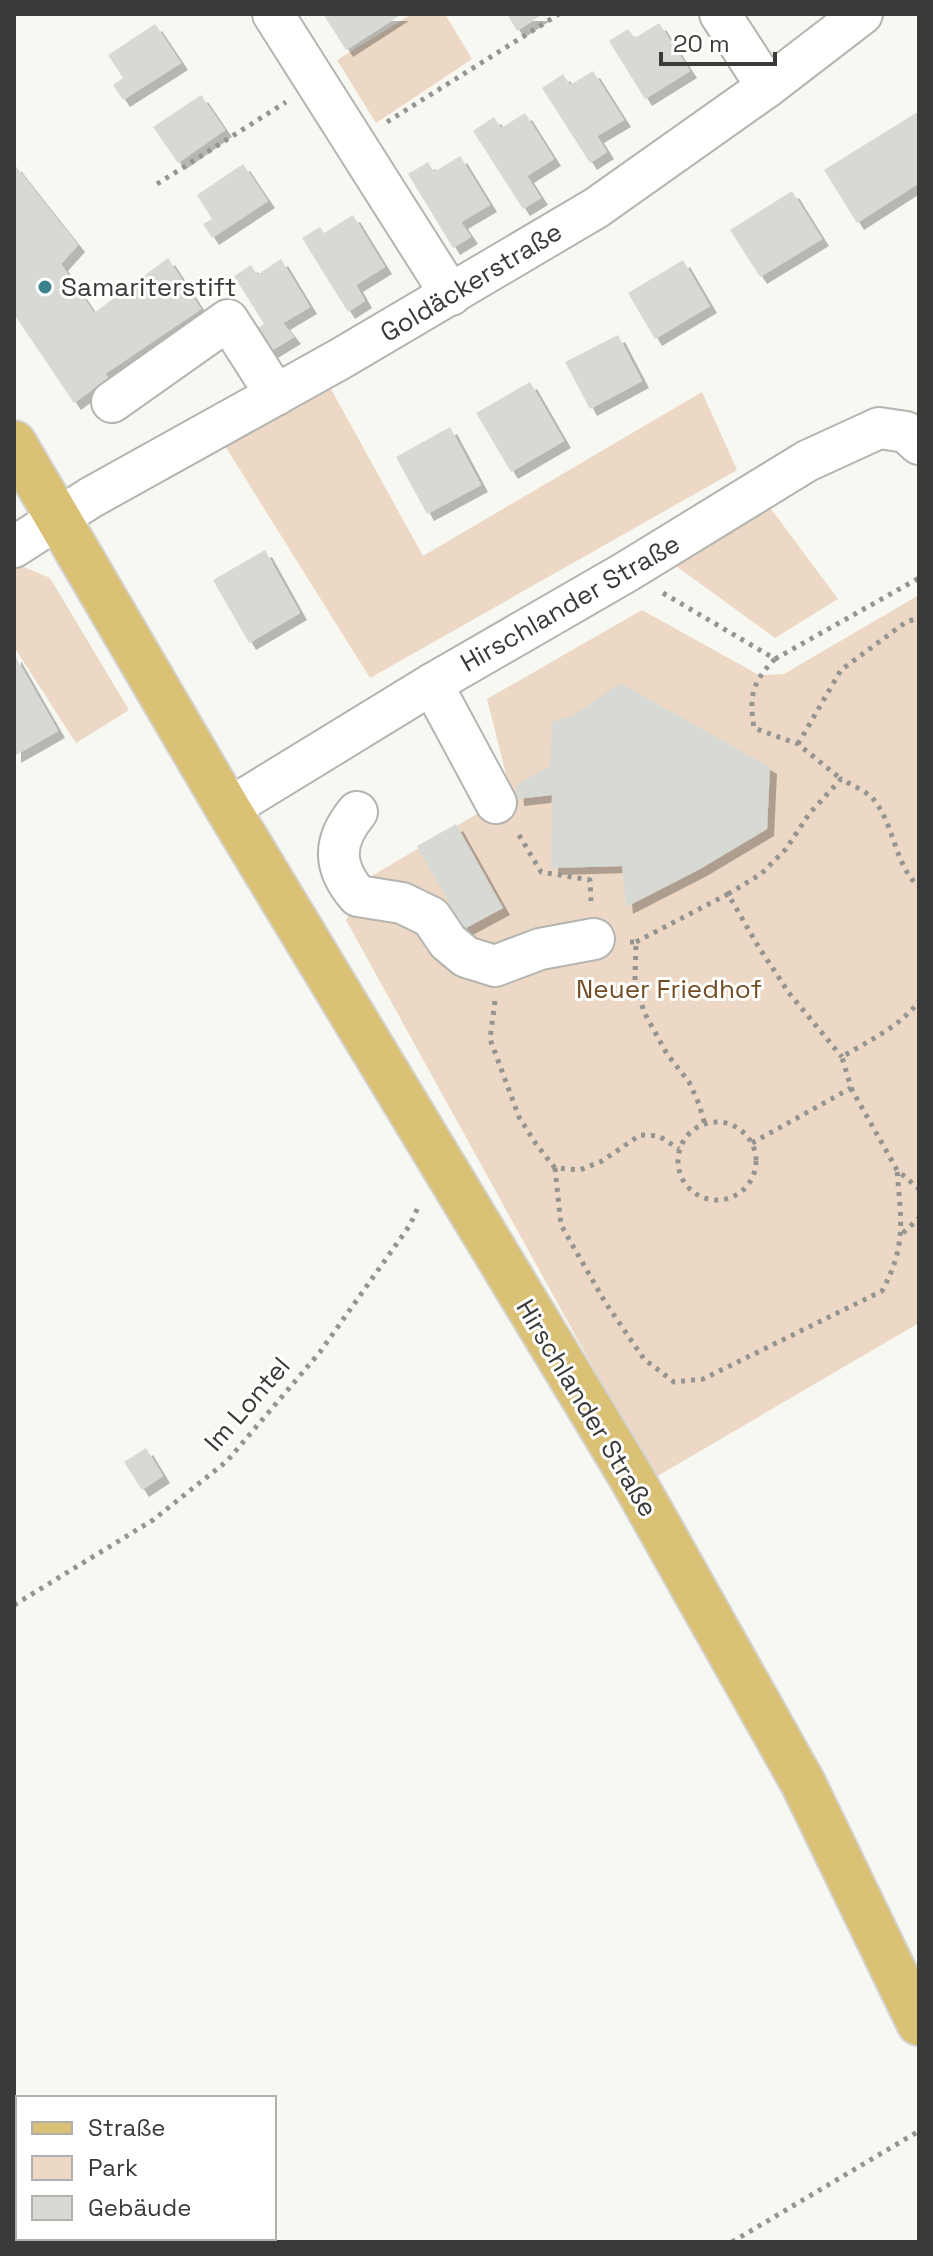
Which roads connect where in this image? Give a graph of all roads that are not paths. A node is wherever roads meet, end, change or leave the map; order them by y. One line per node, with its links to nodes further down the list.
1 (273, 14): 5 (street)
2 (720, 14): 4 (street)
3 (862, 14): 4 (street, Goldäckerstraße)
4 (767, 87): 5 (street, Goldäckerstraße)
5 (451, 295): 6 (street, Goldäckerstraße)
6 (276, 395): 7 (street); 10 (street, Goldäckerstraße)
7 (112, 402)
8 (14, 443): 10 (main road, Hirschlander Straße)
9 (919, 444): 12 (street, Hirschlander Straße)
10 (59, 518): 11 (street, Goldäckerstraße); 14 (main road, Hirschlander Straße)
11 (14, 547)
12 (432, 684): 13 (street); 14 (street, Hirschlander Straße)
13 (496, 803)
14 (228, 809): 17 (main road, Hirschlander Straße)
15 (357, 812): 16 (street)
16 (594, 939)
17 (919, 2023)

